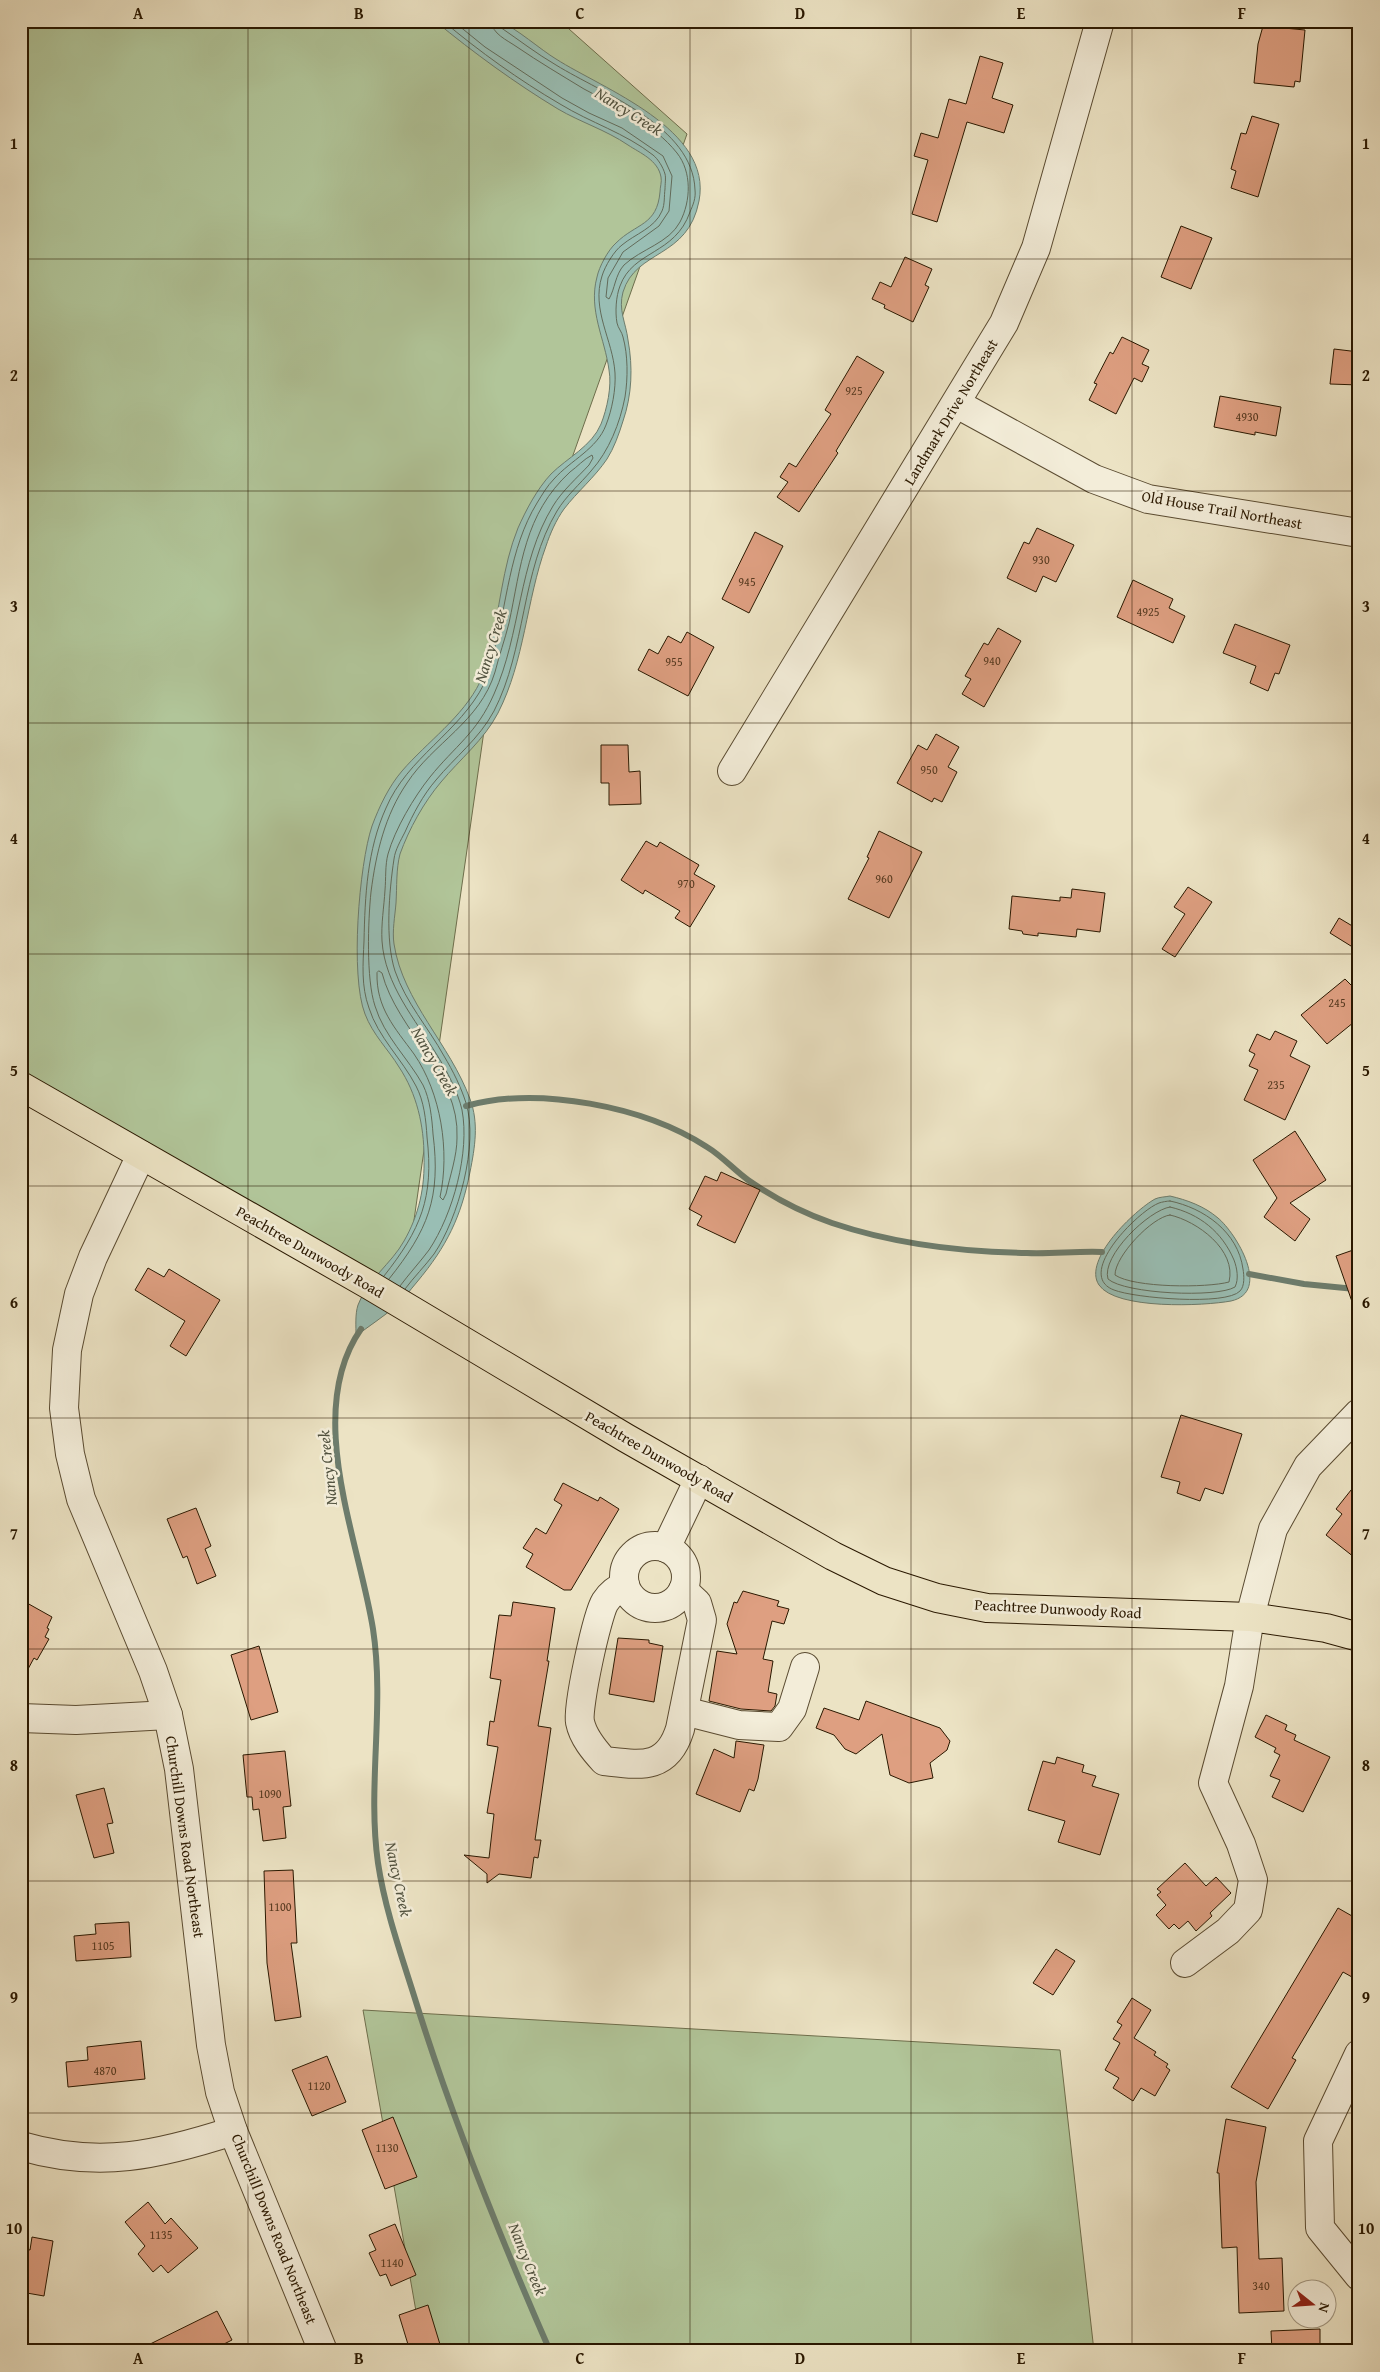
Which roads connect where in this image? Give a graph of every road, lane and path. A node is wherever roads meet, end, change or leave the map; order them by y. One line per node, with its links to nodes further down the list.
1 (1100, 21): 2 (street, Landmark Drive Northeast)
2 (957, 404): 3 (street, Old House Trail Northeast); 4 (street, Landmark Drive Northeast)
3 (1359, 533)
4 (732, 771)
5 (21, 1086): 6 (main road, Peachtree Dunwoody Road)
6 (141, 1155): 8 (main road, Peachtree Dunwoody Road); 16 (street, Churchill Downs Road Northeast)
7 (1359, 1413): 12 (street)
8 (699, 1479): 9 (street); 12 (main road, Peachtree Dunwoody Road)
9 (666, 1548): 10 (street); 11 (street)
10 (626, 1585): 11 (street); 15 (street)
11 (682, 1590): 15 (street)
12 (1250, 1617): 13 (main road, Peachtree Dunwoody Road); 18 (street)
13 (1359, 1637)
14 (805, 1666): 15 (street)
15 (684, 1711)
16 (168, 1715): 17 (street); 20 (street, Churchill Downs Road Northeast)
17 (21, 1718)
18 (1184, 1963)
19 (1359, 2054): 22 (street)
20 (233, 2131): 21 (street); 23 (street, Churchill Downs Road Northeast)
21 (21, 2146)
22 (1359, 2276)
23 (323, 2351)

